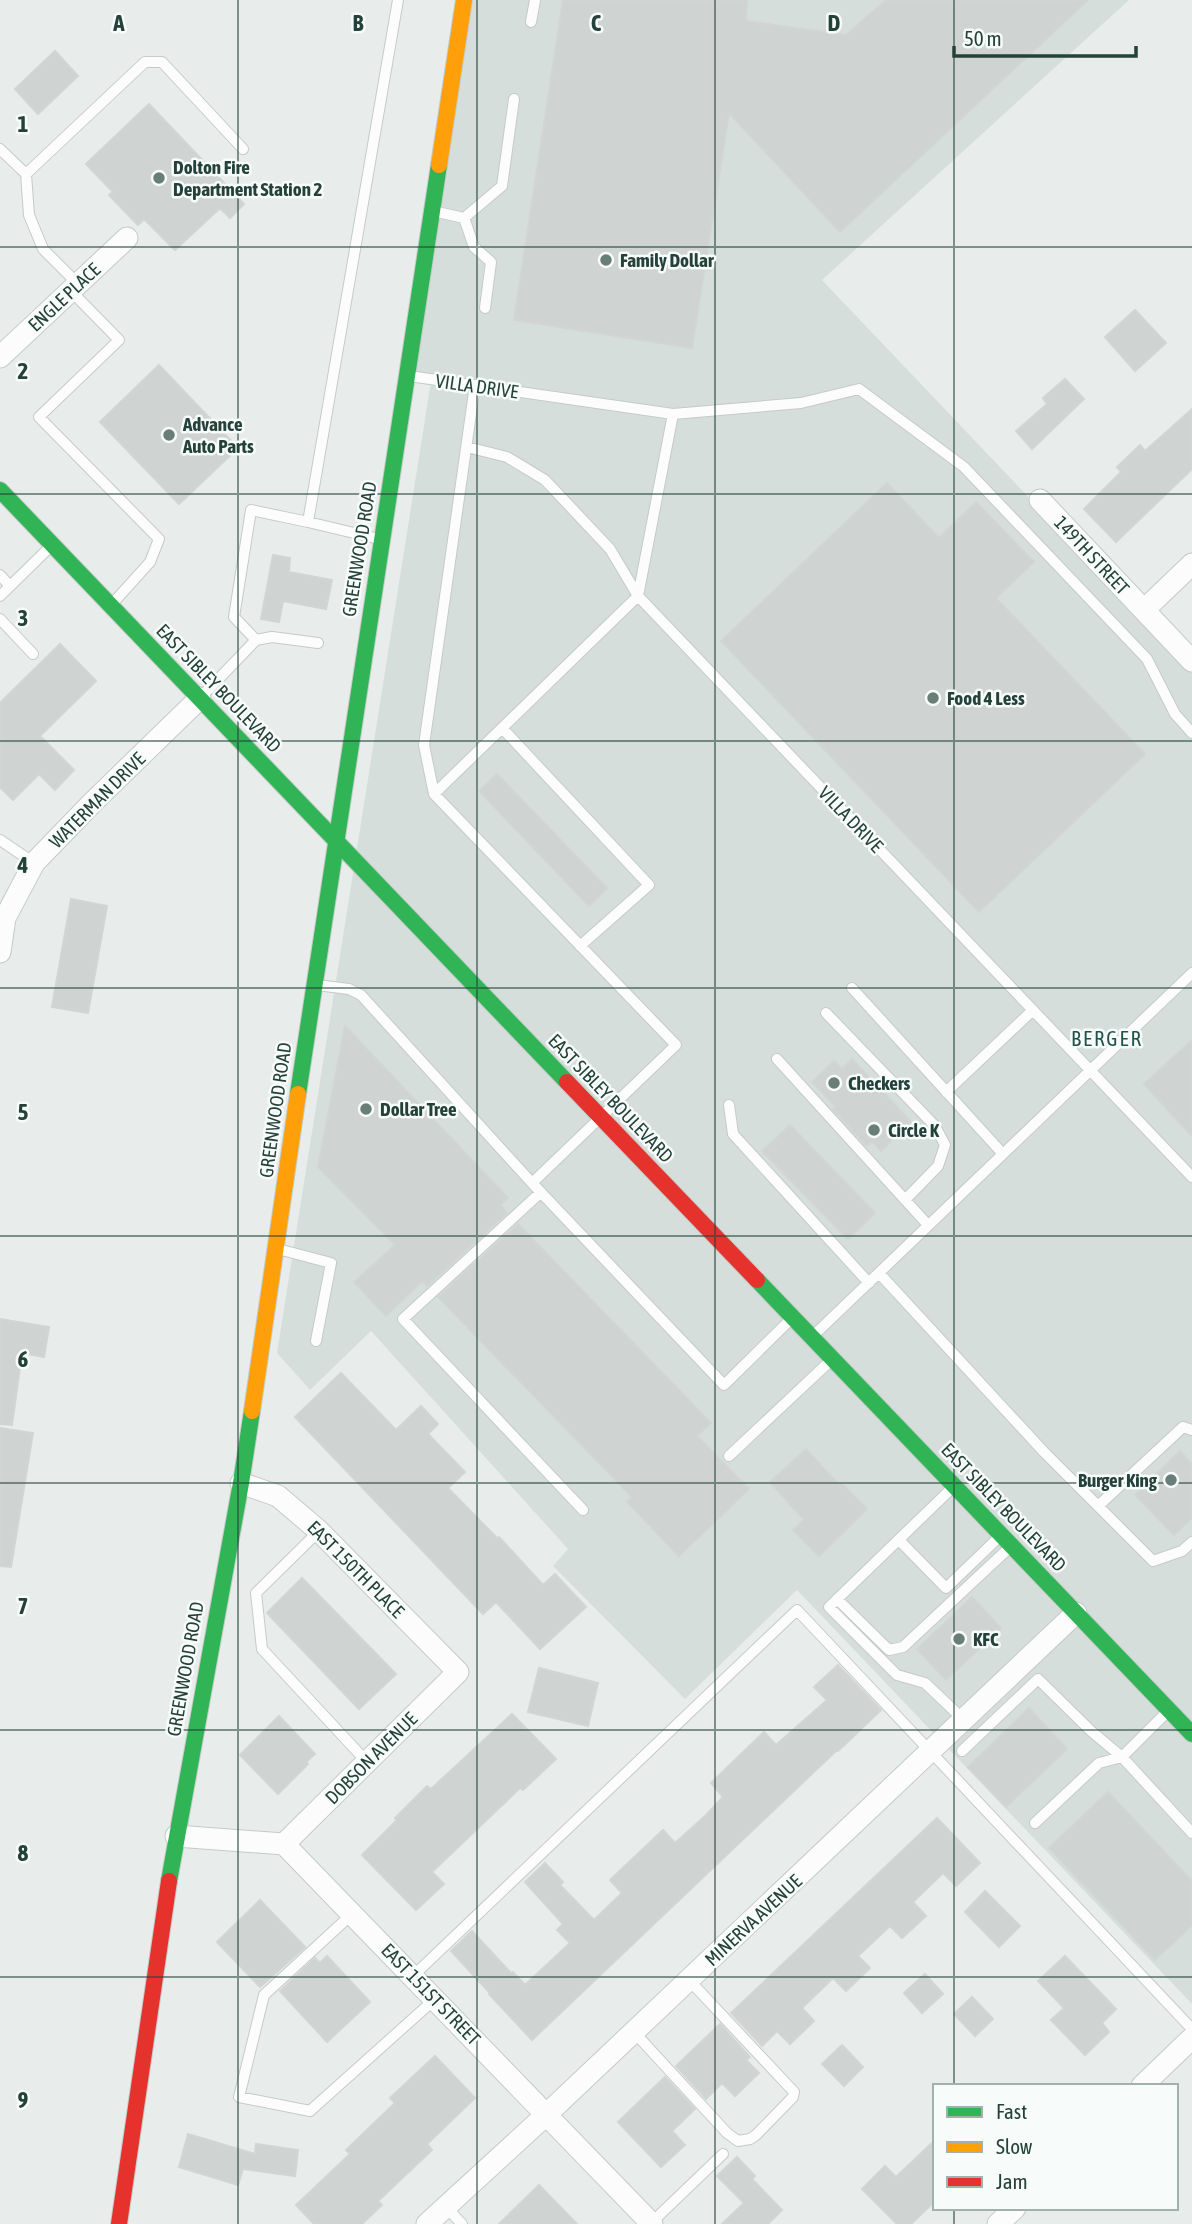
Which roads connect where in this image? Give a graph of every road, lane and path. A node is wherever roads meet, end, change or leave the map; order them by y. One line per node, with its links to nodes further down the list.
1 (398, 0): 21 (lane)
2 (464, 0): 9 (street, GREENWOOD ROAD)
3 (535, 0): 4 (lane)
4 (531, 22)
5 (514, 99): 10 (lane)
6 (0, 149): 8 (lane)
7 (243, 149): 8 (lane)
8 (26, 174): 12 (lane)
9 (432, 210): 10 (lane); 15 (street, GREENWOOD ROAD)
10 (464, 218): 13 (lane)
11 (127, 238): 12 (street, ENGLE PLACE)
12 (75, 287): 14 (street, ENGLE PLACE); 29 (lane)
13 (485, 308)
14 (0, 357)
15 (407, 375): 16 (lane, VILLA DRIVE); 22 (street, GREENWOOD ROAD)
16 (475, 385): 17 (lane, VILLA DRIVE); 18 (lane)
17 (673, 414): 28 (lane); 38 (lane, VILLA DRIVE)
18 (467, 447): 28 (lane, VILLA DRIVE); 39 (lane)
19 (0, 490): 23 (street, EAST SIBLEY BOULEVARD)
20 (1040, 500): 30 (street, 149TH STREET)
21 (308, 522): 22 (lane); 32 (lane)
22 (382, 539): 41 (street, GREENWOOD ROAD)
23 (52, 545): 26 (lane); 29 (street, EAST SIBLEY BOULEVARD)
24 (1192, 564): 30 (street)
25 (0, 575): 26 (lane)
26 (10, 586): 27 (lane)
27 (0, 596)
28 (638, 596): 37 (lane); 48 (lane, VILLA DRIVE)
29 (110, 606): 36 (street, EAST SIBLEY BOULEVARD)
30 (1144, 610): 35 (street, 149TH STREET)
31 (0, 619): 34 (lane)
32 (256, 640): 33 (lane); 36 (lane)
33 (318, 643)
34 (33, 654)
35 (1192, 661)
36 (200, 698): 41 (street, EAST SIBLEY BOULEVARD); 42 (street, WATERMAN DRIVE)
37 (502, 728): 39 (lane); 43 (lane)
38 (1192, 733)
39 (434, 794): 43 (lane)
40 (0, 840): 42 (lane)
41 (335, 841): 46 (street, GREENWOOD ROAD); 54 (street, EAST SIBLEY BOULEVARD)
42 (34, 863): 44 (street, WATERMAN DRIVE)
43 (580, 946): 54 (lane)
44 (0, 952)
45 (1192, 973): 51 (lane)
46 (314, 985): 57 (lane); 61 (street, GREENWOOD ROAD)
47 (852, 988): 52 (lane)
48 (1032, 1010): 51 (lane, VILLA DRIVE); 52 (lane)
49 (826, 1013): 59 (lane)
50 (777, 1059): 59 (lane)
51 (1090, 1071): 55 (lane); 56 (lane, VILLA DRIVE)
52 (946, 1092): 55 (lane)
53 (729, 1105): 63 (lane)
54 (601, 1118): 57 (lane); 64 (street, EAST SIBLEY BOULEVARD)
55 (1003, 1154): 60 (lane)
56 (1192, 1177)
57 (532, 1183): 58 (lane)
58 (540, 1193): 64 (lane); 73 (lane)
59 (905, 1200): 60 (lane)
60 (928, 1226): 62 (lane)
61 (275, 1248): 66 (lane); 70 (street, GREENWOOD ROAD)
62 (879, 1273): 63 (lane); 72 (lane)
63 (869, 1283): 65 (lane)
64 (793, 1317): 65 (street, EAST SIBLEY BOULEVARD)
65 (812, 1337): 67 (street, EAST SIBLEY BOULEVARD)
66 (316, 1341)
67 (833, 1359): 69 (lane); 71 (street, EAST SIBLEY BOULEVARD)
68 (1192, 1430): 72 (lane)
69 (729, 1456)
70 (241, 1483): 74 (street, EAST 150TH PLACE); 90 (street, GREENWOOD ROAD)
71 (954, 1486): 75 (lane); 76 (street, EAST SIBLEY BOULEVARD)
72 (1098, 1506): 77 (lane)
73 (583, 1510)
74 (319, 1531): 80 (street, EAST 150TH PLACE); 87 (lane)
75 (899, 1540): 76 (lane); 78 (lane)
76 (1007, 1540): 78 (lane); 79 (street, EAST SIBLEY BOULEVARD)
77 (1192, 1542)
78 (837, 1599): 82 (lane)
79 (1076, 1613): 81 (street, EAST SIBLEY BOULEVARD); 82 (street, MINERVA AVENUE)
80 (458, 1672): 87 (street, DOBSON AVENUE)
81 (1169, 1709): 83 (street, EAST SIBLEY BOULEVARD); 86 (lane)
82 (964, 1720): 84 (street, MINERVA AVENUE)
83 (1192, 1734)
84 (931, 1751): 93 (lane); 94 (street, MINERVA AVENUE); 96 (lane)
85 (962, 1751): 86 (lane)
86 (1122, 1757): 88 (lane); 89 (lane)
87 (367, 1762): 91 (street, DOBSON AVENUE)
88 (1035, 1823)
89 (1192, 1833)
90 (176, 1836): 91 (street); 104 (street, GREENWOOD ROAD)
91 (284, 1844): 92 (street, EAST 151ST STREET)
92 (352, 1914): 93 (street, EAST 151ST STREET); 95 (lane)
93 (413, 1976): 95 (street, EAST 151ST STREET)
94 (689, 1980): 97 (street, MINERVA AVENUE); 97 (lane)
95 (435, 1999): 100 (street, EAST 151ST STREET)
96 (1192, 2029)
97 (634, 2032): 100 (street, MINERVA AVENUE)
98 (1192, 2038): 99 (street)
99 (1144, 2084)
100 (547, 2114): 102 (street, MINERVA AVENUE); 107 (street, EAST 151ST STREET)
101 (723, 2154): 107 (lane)
102 (446, 2207): 105 (street, MINERVA AVENUE); 106 (lane)
103 (1013, 2210): 108 (street)
104 (119, 2224)
105 (427, 2224)
106 (462, 2224)
107 (651, 2224)
108 (998, 2224)

